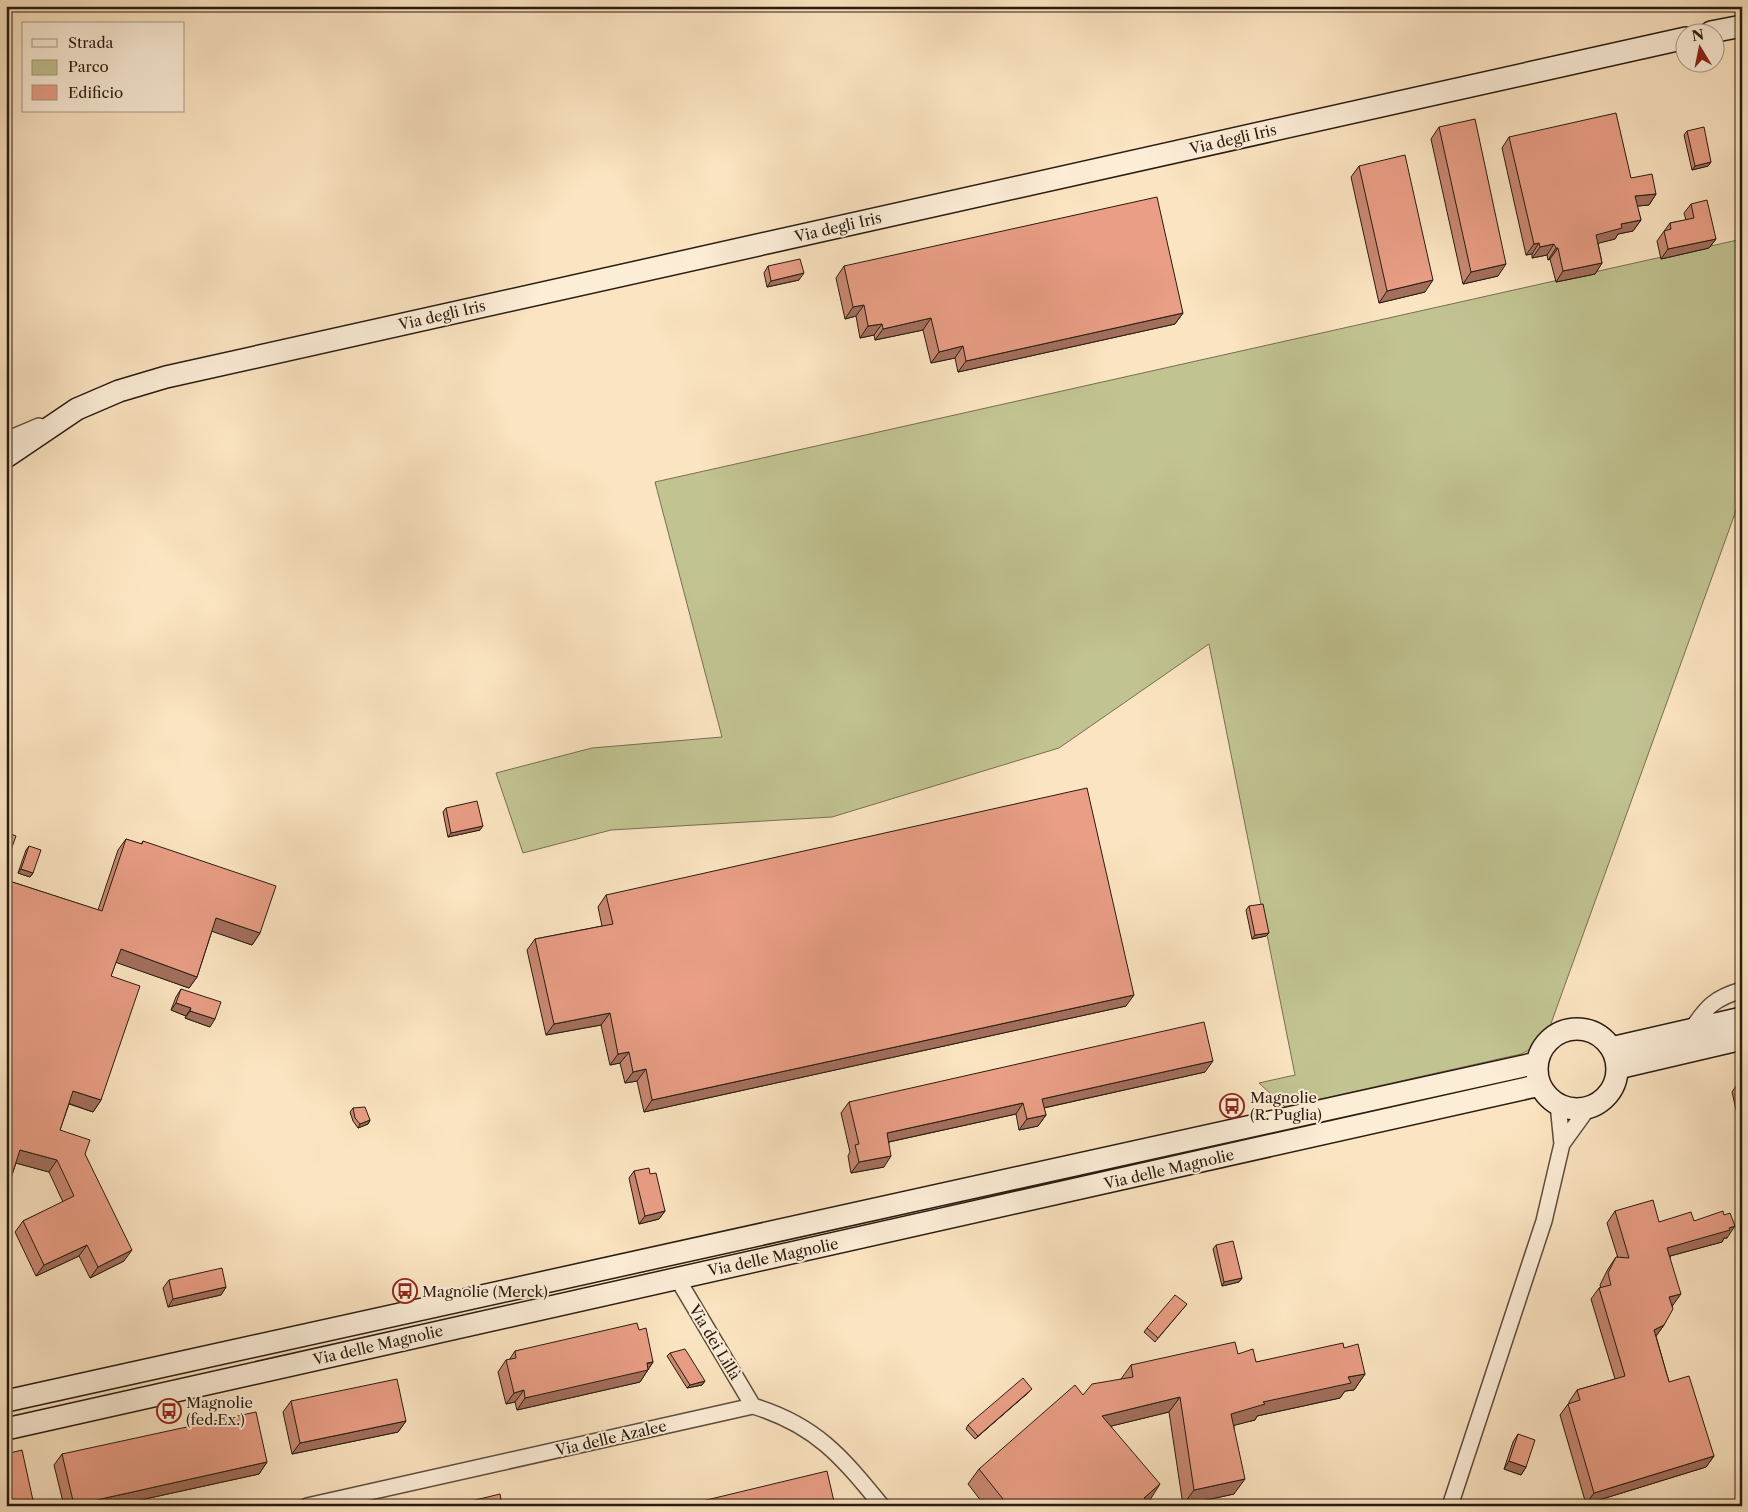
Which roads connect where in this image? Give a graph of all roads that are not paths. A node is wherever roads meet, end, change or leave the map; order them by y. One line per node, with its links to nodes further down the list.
1 (1742, 26): 2 (street)
2 (1726, 29)
3 (1676, 40): 4 (street, Via degli Iris)
4 (77, 409): 5 (street); 6 (street, Via degli Iris)
5 (6, 440)
6 (6, 457)
7 (1742, 990): 9 (street)
8 (1742, 1018): 9 (street)
9 (1692, 1029): 11 (street)
10 (1742, 1039): 13 (street)
11 (1610, 1048): 12 (street); 13 (street)
12 (1537, 1064): 14 (street); 18 (street, Via delle Magnolie)
13 (1618, 1068): 16 (street)
14 (1540, 1085): 15 (street); 19 (street, Via delle Magnolie)
15 (1558, 1104): 16 (street); 17 (street)
16 (1588, 1108): 17 (street)
17 (1562, 1144): 25 (street)
18 (658, 1258): 19 (street); 20 (street, Via delle Magnolie)
19 (671, 1280): 21 (street, Via dei Lillà); 22 (street, Via delle Magnolie)
20 (6, 1401)
21 (753, 1406): 23 (street, Via delle Azalee); 24 (street)
22 (6, 1429)
23 (307, 1506)
24 (882, 1506)
25 (1450, 1506)

